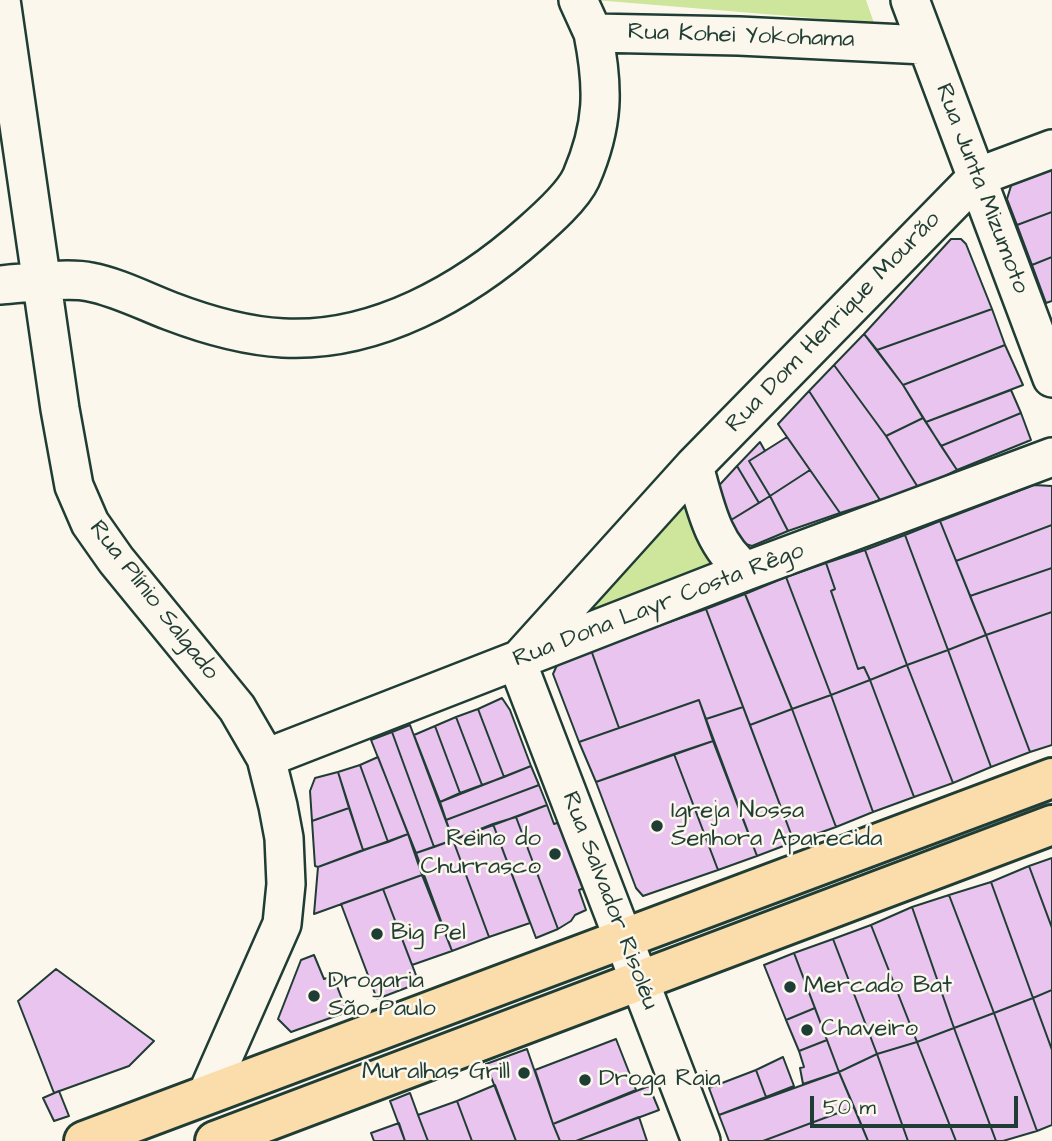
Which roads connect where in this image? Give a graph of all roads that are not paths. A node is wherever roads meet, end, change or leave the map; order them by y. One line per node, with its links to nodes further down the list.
1 (1, 0): 8 (street, Rua Plínio Salgado)
2 (578, 0): 4 (street, Rua Kohei Yokohama)
3 (910, 0): 5 (street, Rua Junta Mizumoto)
4 (593, 33): 5 (street, Rua Kohei Yokohama); 8 (street)
5 (925, 44): 7 (street, Rua Junta Mizumoto)
6 (1052, 149): 7 (street, Rua Dom Henrique Mourão)
7 (977, 177): 10 (street, Rua Junta Mizumoto); 12 (street, Rua Dom Henrique Mourão)
8 (41, 282): 9 (street); 15 (street, Rua Plínio Salgado)
9 (0, 285)
10 (1052, 378)
11 (1052, 457): 13 (street, Rua Dona Layr Costa Rêgo)
12 (694, 466): 13 (street); 14 (street, Rua Dom Henrique Mourão)
13 (746, 571): 14 (street, Rua Dona Layr Costa Rêgo)
14 (517, 662): 15 (street, Rua Dona Layr Costa Rêgo); 18 (street, Rua Salvador Risoléu)
15 (266, 758): 20 (street, Rua Plínio Salgado)
16 (1052, 778): 18 (main road)
17 (1052, 825): 19 (main road)
18 (624, 937): 19 (street, Rua Salvador Risoléu); 20 (main road)
19 (640, 981): 22 (main road); 23 (street, Rua Salvador Risoléu)
20 (207, 1094): 21 (main road)
21 (85, 1141)
22 (215, 1141)
23 (701, 1141)

